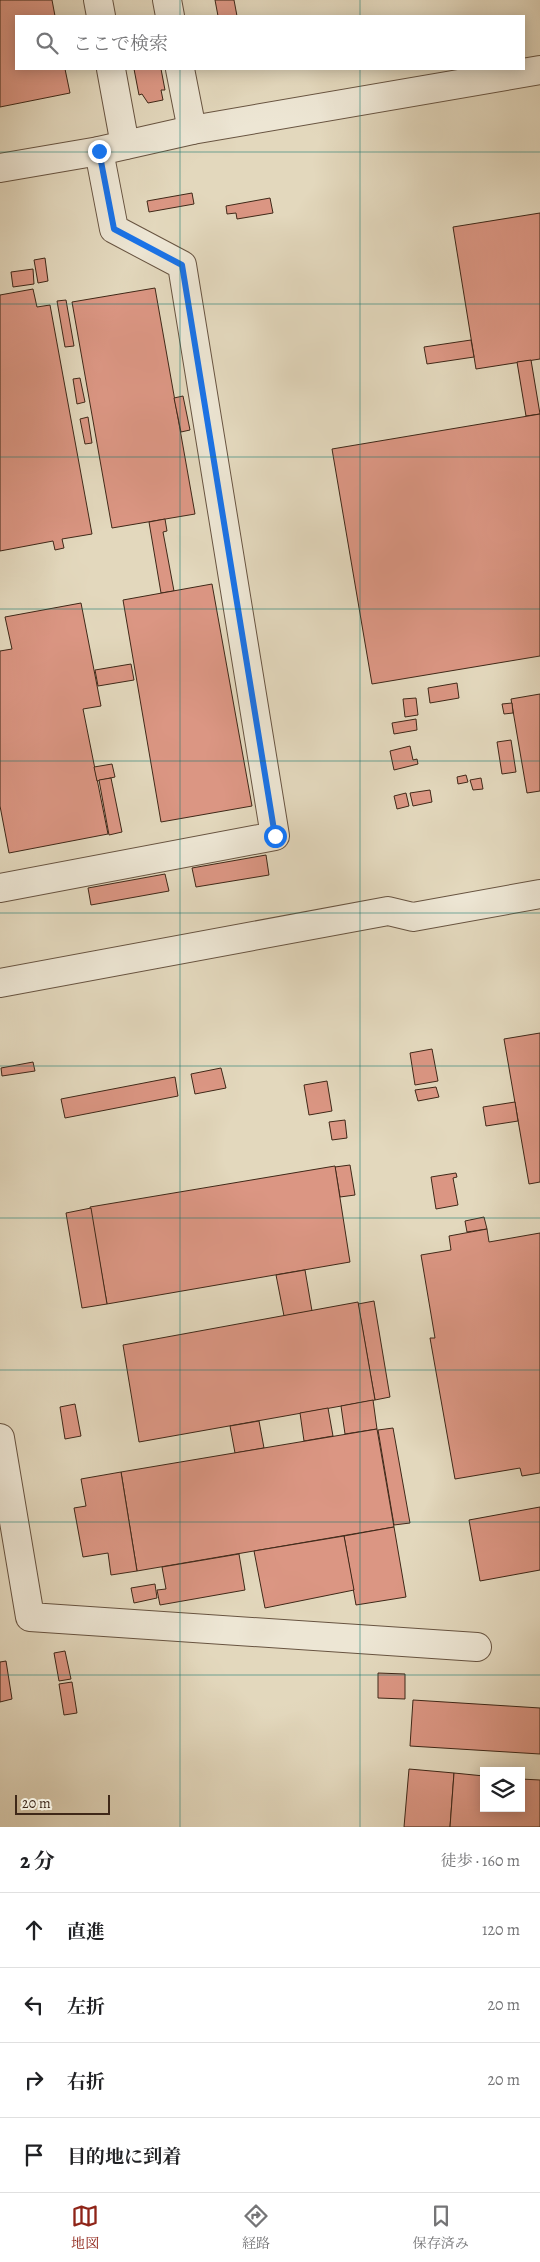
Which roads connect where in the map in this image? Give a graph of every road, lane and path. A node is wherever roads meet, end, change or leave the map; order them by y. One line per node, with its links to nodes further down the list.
1 (98, 0): 3 (lane)
2 (167, 0): 4 (lane)
3 (101, 15)
4 (170, 15)
5 (111, 70): 9 (lane)
6 (180, 70): 8 (lane)
7 (540, 70): 8 (lane)
8 (192, 130): 9 (lane)
9 (125, 145): 10 (lane)
10 (99, 151): 11 (lane); 12 (lane)
11 (0, 168)
12 (0, 888)
13 (540, 894): 14 (lane)
14 (0, 983)
15 (0, 1438): 16 (lane)
16 (477, 1647)

